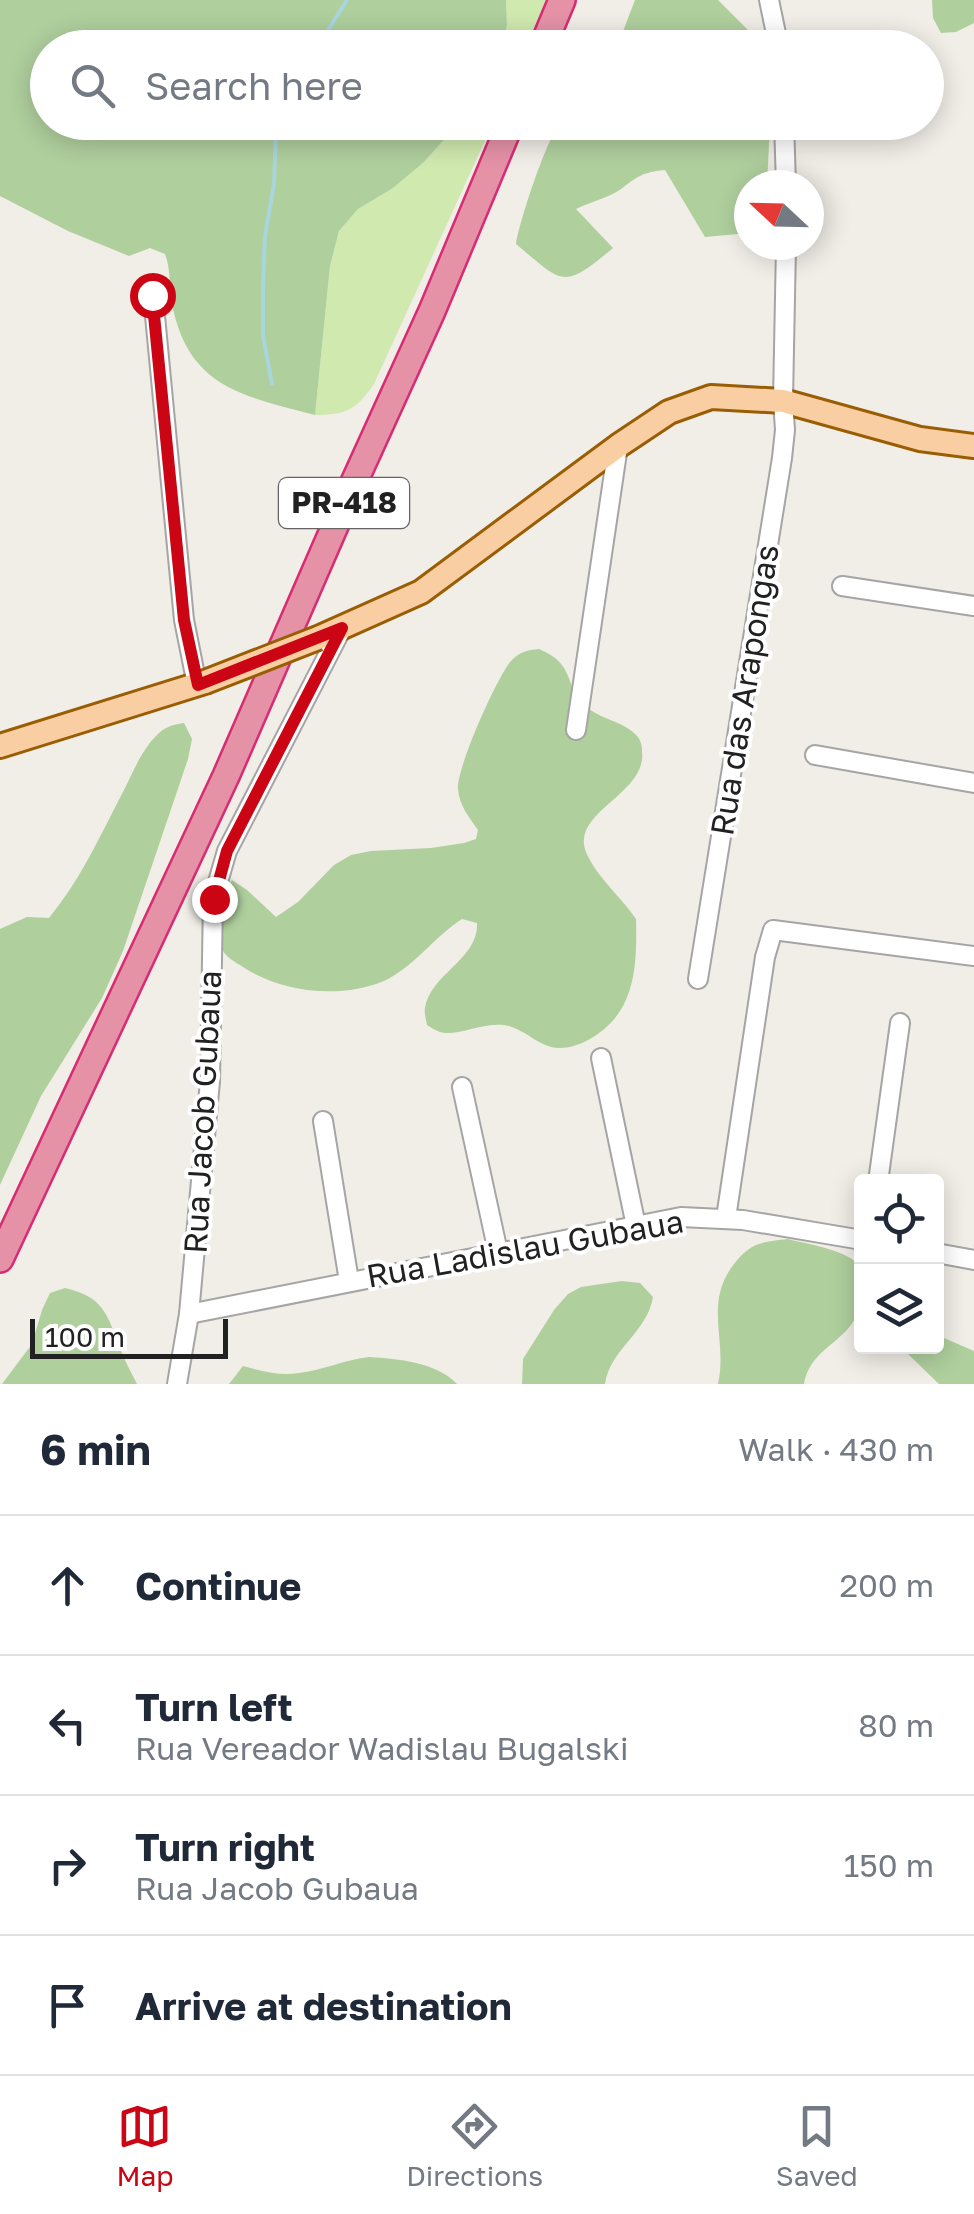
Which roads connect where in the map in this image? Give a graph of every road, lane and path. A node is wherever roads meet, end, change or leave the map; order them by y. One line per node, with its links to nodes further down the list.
1 (562, 0): 3 (highway)
2 (769, 0): 4 (street)
3 (550, 30)
4 (777, 30)
5 (503, 140): 33 (highway, PR-418)
6 (785, 140): 7 (street)
7 (786, 170)
8 (786, 260): 10 (street, Rua das Arapongas)
9 (152, 295): 16 (street)
10 (783, 401): 11 (main road); 12 (main road); 22 (street, Rua das Arapongas)
11 (618, 446): 15 (main road); 17 (street)
12 (974, 446)
13 (842, 586): 14 (street)
14 (974, 606)
15 (342, 628): 16 (main road, bridge); 36 (street, Rua Jacob Gubaua)
16 (201, 683): 18 (main road)
17 (576, 730)
18 (0, 746)
19 (814, 755): 20 (street)
20 (974, 783)
21 (974, 956): 28 (street)
22 (698, 979)
23 (900, 1023): 27 (street)
24 (601, 1058): 29 (street)
25 (462, 1087): 31 (street)
26 (323, 1121): 35 (street)
27 (879, 1174)
28 (726, 1218): 29 (street, Rua Ladislau Gubaua); 30 (street, Rua Ladislau Gubaua)
29 (636, 1226): 31 (street, Rua Ladislau Gubaua)
30 (854, 1239)
31 (498, 1252): 35 (street, Rua Ladislau Gubaua)
32 (944, 1254): 34 (street)
33 (0, 1259)
34 (974, 1260)
35 (350, 1281): 36 (street, Rua Ladislau Gubaua)
36 (190, 1314): 37 (street, Rua Jacob Gubaua)
37 (176, 1384)

